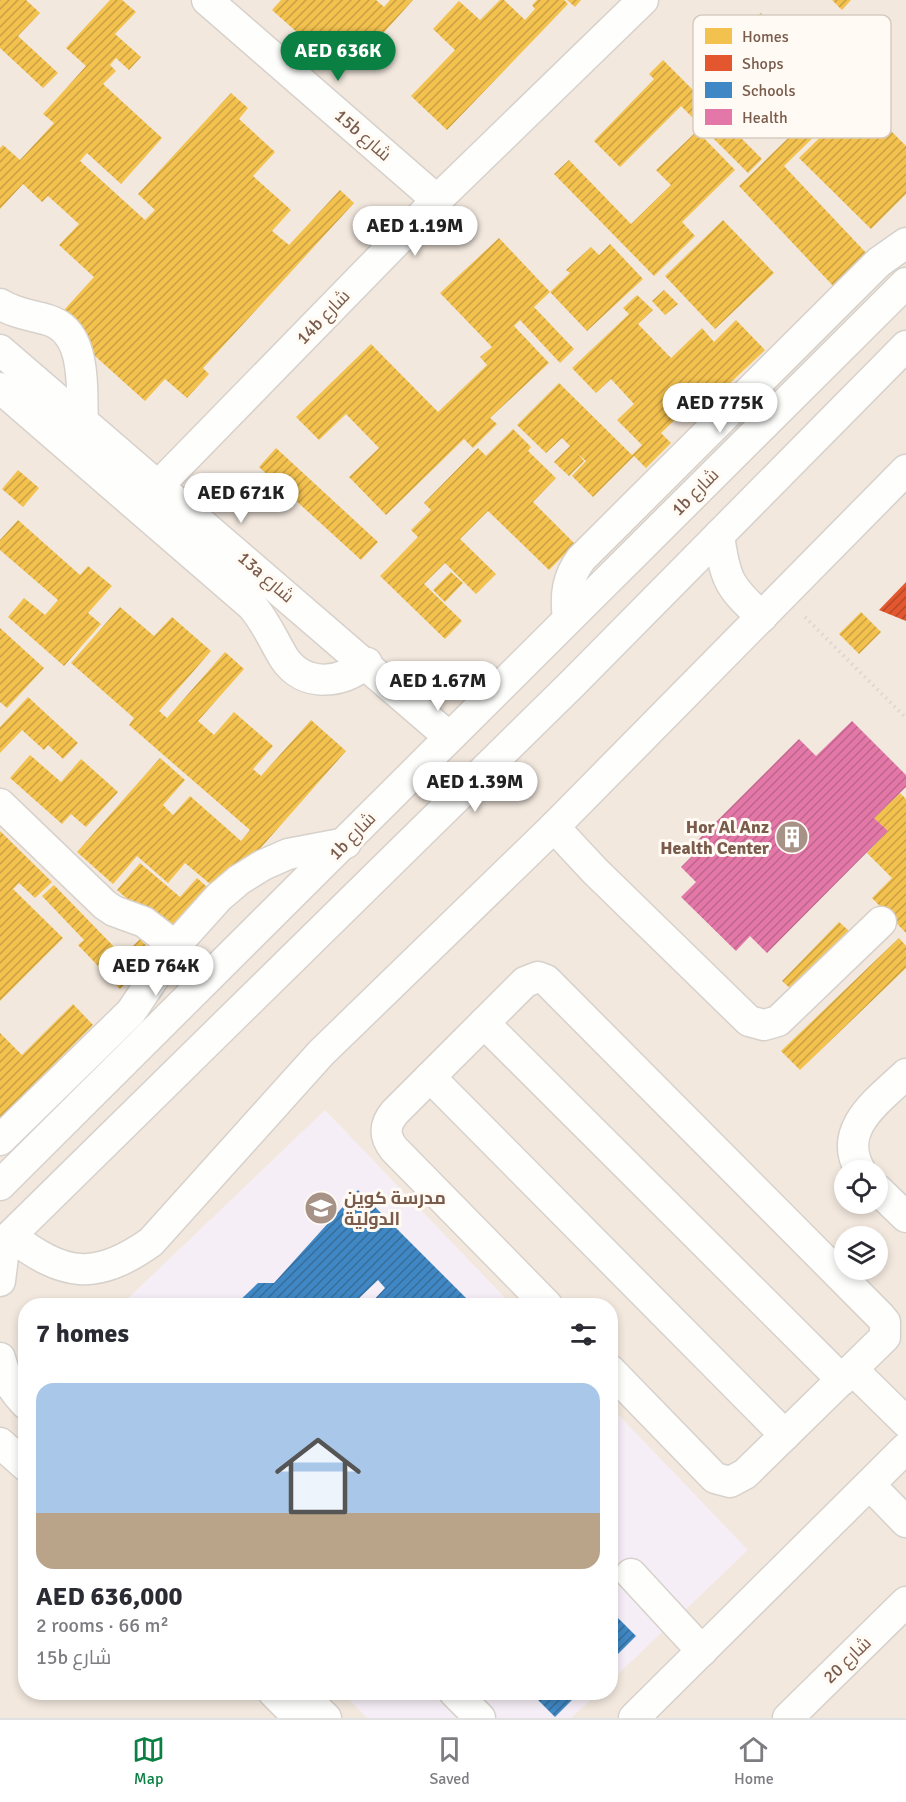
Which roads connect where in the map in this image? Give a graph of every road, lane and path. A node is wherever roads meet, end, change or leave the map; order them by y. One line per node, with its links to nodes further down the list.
1 (207, 0): 3 (street, 15b شارع)
2 (643, 0): 3 (street, 14b شارع)
3 (437, 200): 12 (street, 14b شارع)
4 (906, 243): 18 (street)
5 (906, 283): 18 (street, 1b شارع)
6 (0, 304): 10 (street)
7 (906, 346): 13 (street)
8 (0, 350): 10 (street, 13a شارع)
9 (0, 388): 19 (street)
10 (83, 422): 12 (street, 13a شارع)
11 (906, 470): 16 (street)
12 (159, 484): 19 (street, 13a شارع)
13 (719, 535): 14 (street); 15 (street)
14 (674, 580): 15 (street); 35 (street)
15 (734, 592): 17 (street)
16 (783, 596): 17 (street); 20 (path)
17 (762, 617): 23 (street)
18 (568, 619): 21 (street, 1b شارع)
19 (367, 663): 21 (street, 13a شارع)
20 (906, 718)
21 (448, 736): 24 (street, 1b شارع)
22 (0, 804): 26 (street)
23 (554, 827): 25 (street); 35 (street)
24 (345, 843): 26 (street); 32 (street, 1b شارع)
25 (880, 921)
26 (175, 946): 30 (street)
27 (484, 1023): 29 (street); 39 (street); 39 (street)
28 (906, 1074): 31 (street)
29 (430, 1077): 37 (street); 43 (street)
30 (0, 1140)
31 (854, 1160)
32 (0, 1185)
33 (888, 1200): 34 (street)
34 (906, 1217)
35 (5, 1241): 36 (street)
36 (0, 1281)
37 (540, 1298)
38 (0, 1358): 41 (street)
39 (848, 1375): 42 (street); 43 (street)
40 (618, 1378): 43 (street)
41 (18, 1396)
42 (906, 1422)
43 (785, 1435)
44 (0, 1443): 46 (street)
45 (906, 1448): 47 (street)
46 (18, 1459)
47 (870, 1485): 48 (street); 51 (street)
48 (906, 1522)
49 (631, 1574): 51 (street)
50 (906, 1602): 59 (street, شارع 20)
51 (702, 1651): 58 (street)
52 (281, 1700): 55 (street)
53 (307, 1700): 56 (street)
54 (462, 1700): 57 (street)
55 (299, 1718)
56 (326, 1718)
57 (480, 1718)
58 (634, 1718)
59 (788, 1718)

